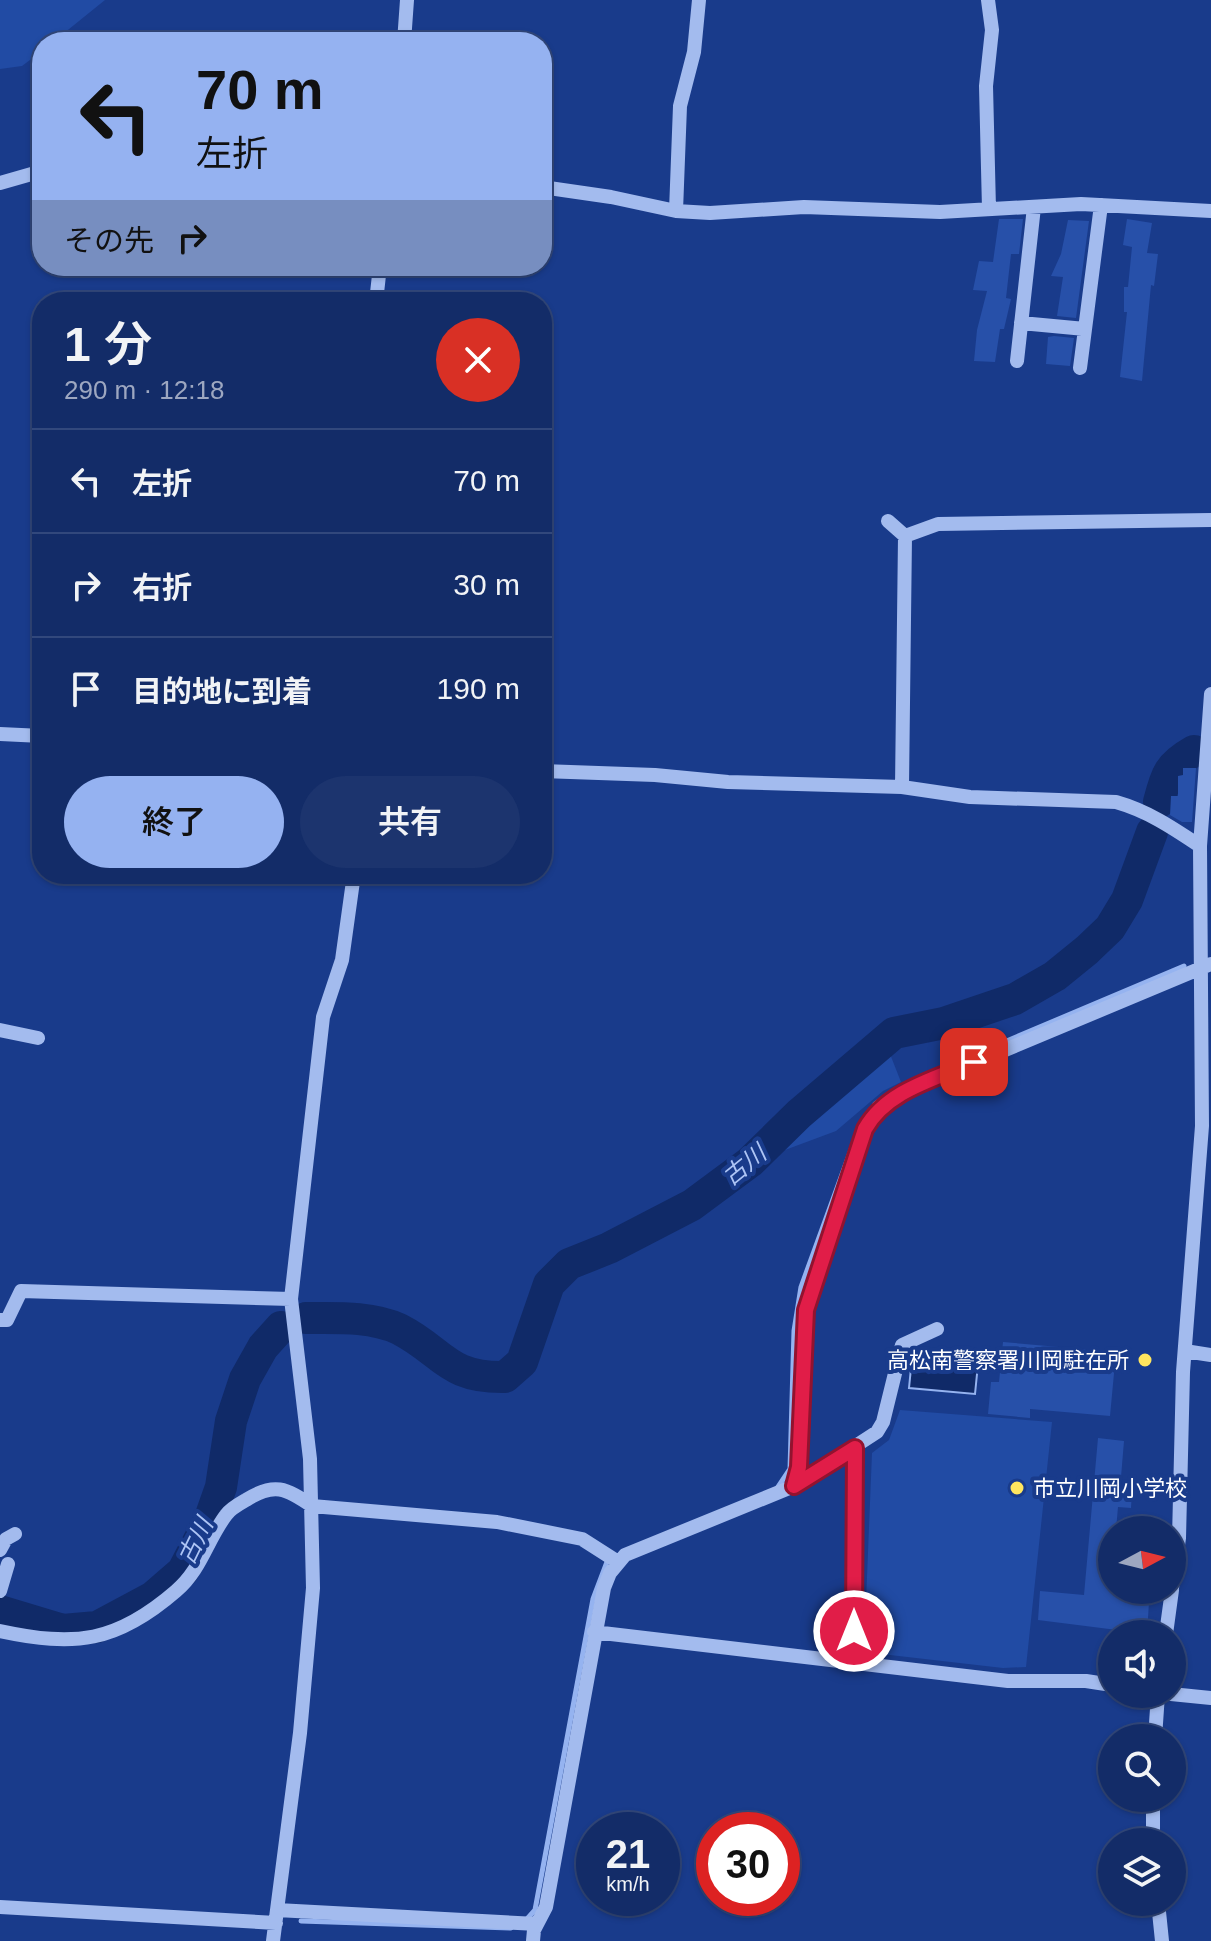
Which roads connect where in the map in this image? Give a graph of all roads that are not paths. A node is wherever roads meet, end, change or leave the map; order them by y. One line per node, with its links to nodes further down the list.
1 (407, 0): 4 (street)
2 (699, 0): 11 (street)
3 (988, 0): 10 (street)
4 (405, 32)
5 (32, 174): 6 (street)
6 (0, 183)
7 (552, 188): 11 (street)
8 (1101, 205): 9 (street); 12 (street); 14 (street)
9 (1034, 207): 10 (street); 13 (street)
10 (989, 209): 11 (street)
11 (676, 211)
12 (1211, 211)
13 (1021, 323): 14 (street); 15 (street)
14 (1085, 329): 16 (street)
15 (1017, 361)
16 (1080, 368)
17 (1211, 520): 19 (street)
18 (888, 521): 19 (street)
19 (905, 536): 24 (street)
20 (1211, 694): 25 (street)
21 (0, 734): 22 (street)
22 (32, 736)
23 (552, 771): 24 (street)
24 (902, 787): 25 (street)
25 (1200, 846): 27 (street)
26 (353, 884): 31 (street)
27 (1205, 966): 30 (street); 37 (street)
28 (0, 1030): 29 (street)
29 (38, 1038)
30 (1206, 1126): 34 (street)
31 (291, 1299): 32 (street); 38 (street)
32 (0, 1320)
33 (937, 1329): 36 (street)
34 (1185, 1351): 35 (street); 39 (street)
35 (1211, 1355)
36 (855, 1448): 37 (street); 47 (street)
37 (794, 1486): 42 (street)
38 (312, 1506): 42 (street); 45 (street); 52 (street)
39 (1180, 1516)
40 (15, 1534): 41 (street)
41 (0, 1550)
42 (618, 1562): 46 (street)
43 (8, 1564): 44 (street)
44 (0, 1591)
45 (0, 1631)
46 (594, 1632): 47 (street); 54 (street)
47 (854, 1661): 48 (street)
48 (1098, 1683)
49 (1186, 1696): 50 (street)
50 (1211, 1698)
51 (0, 1907): 52 (street)
52 (276, 1916): 54 (street); 55 (street)
53 (1159, 1916): 56 (street)
54 (538, 1936)
55 (273, 1941)
56 (1162, 1941)

